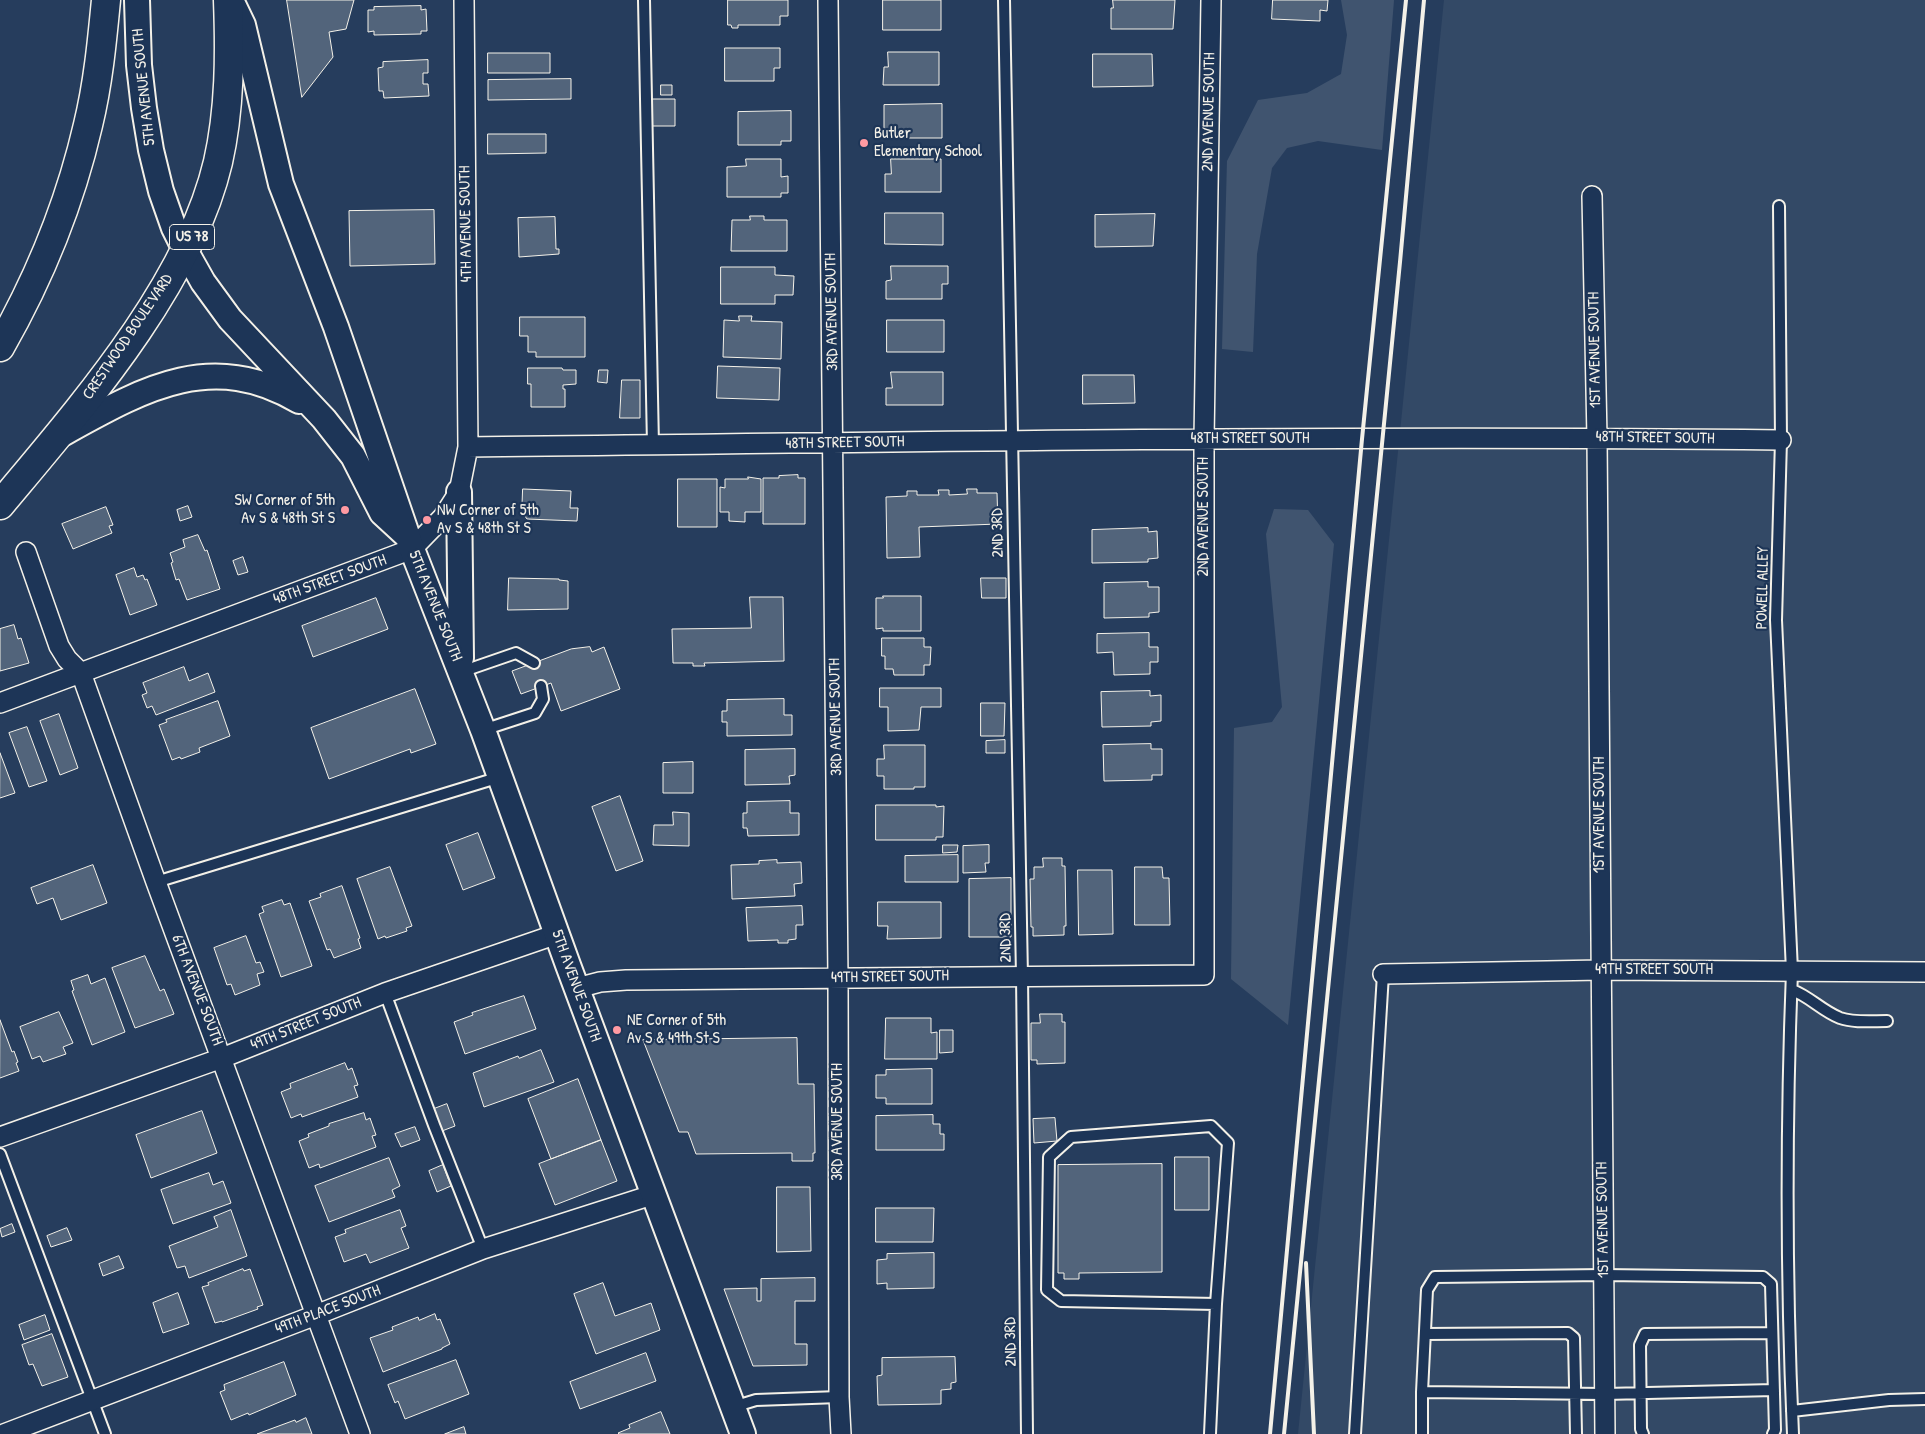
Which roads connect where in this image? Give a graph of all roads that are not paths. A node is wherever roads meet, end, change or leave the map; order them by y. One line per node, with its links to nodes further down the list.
1 (106, 0): 12 (main road)
2 (137, 0): 11 (street, 5TH AVENUE SOUTH)
3 (230, 0): 11 (main road, CRESTWOOD BOULEVARD / US 78); 24 (street, 5TH AVENUE SOUTH)
4 (464, 0): 21 (street, 4TH AVENUE SOUTH)
5 (644, 0): 20 (lane)
6 (828, 0): 19 (street, 3RD AVENUE SOUTH)
7 (1004, 0): 18 (lane, 2ND 3RD)
8 (1211, 0): 16 (street, 2ND AVENUE SOUTH)
9 (1592, 196): 15 (street, 1ST AVENUE SOUTH)
10 (1779, 206): 17 (lane, POWELL ALLEY)
11 (185, 250): 13 (street, 5TH AVENUE SOUTH); 14 (main road, CRESTWOOD BOULEVARD / US 78)
12 (0, 347)
13 (324, 419): 14 (street); 24 (street, 5TH AVENUE SOUTH)
14 (56, 437): 23 (main road, CRESTWOOD BOULEVARD / US 78)
15 (1598, 438): 16 (street, 48TH STREET SOUTH); 17 (street, 48TH STREET SOUTH); 35 (street, 1ST AVENUE SOUTH)
16 (1204, 439): 18 (street, 48TH STREET SOUTH); 39 (street, 2ND AVENUE SOUTH)
17 (1782, 440): 36 (lane, POWELL ALLEY)
18 (1011, 441): 19 (street, 48TH STREET SOUTH); 40 (lane, 2ND 3RD)
19 (833, 443): 20 (street, 48TH STREET SOUTH); 41 (street, 3RD AVENUE SOUTH)
20 (653, 445): 21 (street, 48TH STREET SOUTH)
21 (468, 447): 22 (street, 48TH STREET SOUTH)
22 (459, 492): 24 (street, 48TH STREET SOUTH); 27 (street)
23 (0, 505)
24 (410, 543): 27 (street, 5TH AVENUE SOUTH); 28 (street, 48TH STREET SOUTH)
25 (26, 552): 28 (street, 6TH AVENUE SOUTH)
26 (534, 663): 27 (lane)
27 (461, 672): 31 (street, 5TH AVENUE SOUTH)
28 (81, 673): 30 (street, 48TH STREET SOUTH); 33 (street, 6TH AVENUE SOUTH)
29 (541, 686): 31 (lane)
30 (0, 702)
31 (483, 730): 32 (street, 5TH AVENUE SOUTH)
32 (500, 777): 33 (lane); 34 (street, 5TH AVENUE SOUTH)
33 (156, 882): 46 (street, 6TH AVENUE SOUTH)
34 (557, 934): 42 (street, 5TH AVENUE SOUTH); 44 (street, 49TH STREET SOUTH)
35 (1601, 970): 36 (street, 49TH STREET SOUTH); 38 (street, 49TH STREET SOUTH); 51 (street, 1ST AVENUE SOUTH)
36 (1792, 971): 37 (street, 49TH STREET SOUTH); 43 (lane, POWELL ALLEY)
37 (1925, 972)
38 (1383, 974): 73 (lane)
39 (1204, 975): 40 (street, 49TH STREET SOUTH)
40 (1022, 976): 41 (street, 49TH STREET SOUTH); 71 (lane, 2ND 3RD)
41 (838, 978): 42 (street, 49TH STREET SOUTH); 61 (street, 3RD AVENUE SOUTH)
42 (576, 988): 49 (street, 5TH AVENUE SOUTH)
43 (1792, 990): 45 (lane); 65 (lane, POWELL ALLEY)
44 (385, 992): 46 (street, 49TH STREET SOUTH); 50 (lane)
45 (1887, 1021)
46 (222, 1058): 47 (street, 49TH STREET SOUTH); 53 (street, 6TH AVENUE SOUTH)
47 (0, 1137)
48 (0, 1154): 63 (lane)
49 (654, 1194): 50 (street, 49TH PLACE SOUTH); 64 (street, 5TH AVENUE SOUTH)
50 (483, 1249): 53 (street, 49TH PLACE SOUTH)
51 (1604, 1275): 54 (lane); 55 (lane); 60 (street, 1ST AVENUE SOUTH)
52 (1216, 1304): 52 (lane); 72 (lane)
53 (316, 1316): 63 (street, 49TH PLACE SOUTH); 68 (street, 6TH AVENUE SOUTH)
54 (1772, 1333): 56 (lane); 58 (lane)
55 (1424, 1334): 57 (lane); 59 (lane)
56 (1774, 1390): 58 (lane); 78 (lane)
57 (1422, 1392): 59 (lane); 74 (lane)
58 (1640, 1393): 60 (lane); 77 (lane)
59 (1575, 1394): 60 (lane); 75 (lane)
60 (1605, 1394): 76 (street, 1ST AVENUE SOUTH)
61 (839, 1396): 64 (lane); 70 (street, 3RD AVENUE SOUTH)
62 (1925, 1399): 65 (lane)
63 (92, 1400): 66 (street, 49TH PLACE SOUTH); 67 (lane)
64 (732, 1408): 69 (street, 5TH AVENUE SOUTH)
65 (1792, 1411): 79 (lane, POWELL ALLEY)
66 (4, 1434)
67 (105, 1434)
68 (360, 1434)
69 (743, 1434)
70 (841, 1434)
71 (1027, 1434)
72 (1210, 1434)
73 (1355, 1434)
74 (1422, 1434)
75 (1576, 1434)
76 (1605, 1434)
77 (1643, 1434)
78 (1773, 1434)
79 (1794, 1434)

